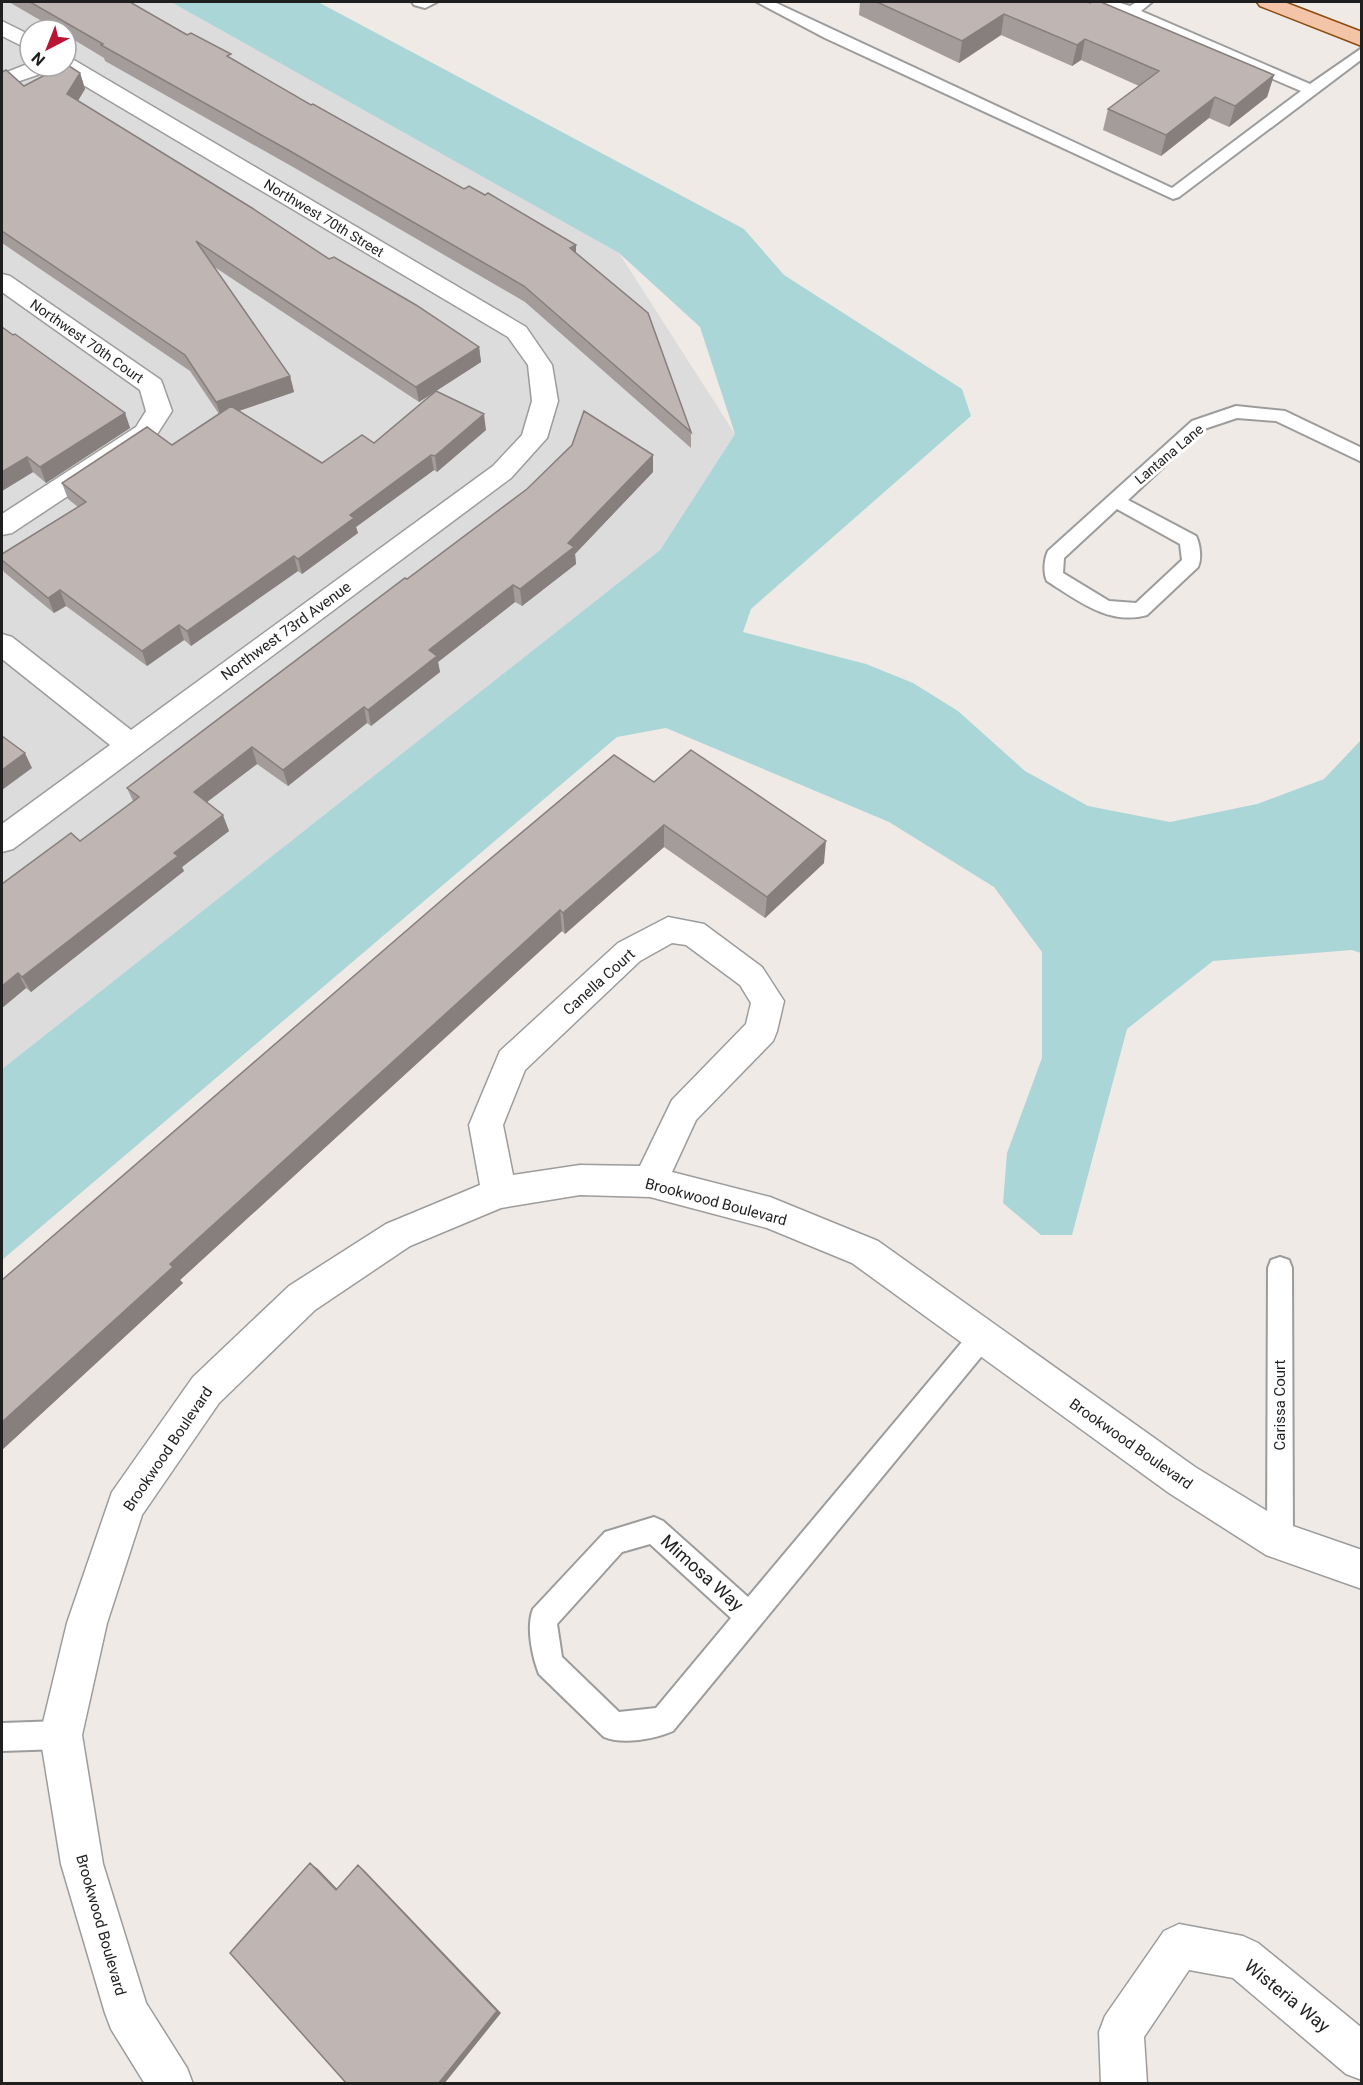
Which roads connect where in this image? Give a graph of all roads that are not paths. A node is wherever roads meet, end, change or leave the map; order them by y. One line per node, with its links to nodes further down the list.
1 (419, 2): 2 (lane)
2 (430, 2)
3 (764, 2): 15 (lane)
4 (1106, 2): 7 (lane)
5 (1145, 2): 7 (lane)
6 (1267, 2): 10 (main road)
7 (1131, 12): 15 (lane)
8 (2, 27): 9 (street)
9 (18, 37)
10 (1362, 40)
11 (1362, 52): 15 (lane)
12 (78, 72): 17 (street, Northwest 70th Street)
13 (18, 75): 14 (street)
14 (2, 81)
15 (1312, 90)
16 (2, 281): 20 (street, Northwest 70th Court)
17 (545, 400): 22 (street, Northwest 73rd Avenue)
18 (1362, 456): 19 (lane, Lantana Lane)
19 (1116, 501): 19 (lane, Lantana Lane)
20 (2, 526)
21 (2, 644): 22 (street)
22 (131, 746): 23 (street, Northwest 73rd Avenue)
23 (2, 840)
24 (651, 1182): 25 (street, Brookwood Boulevard); 25 (street, Canella Court); 27 (street, Brookwood Boulevard)
25 (499, 1193): 31 (street, Brookwood Boulevard)
26 (1280, 1268): 28 (lane, Carissa Court)
27 (981, 1338): 28 (street, Brookwood Boulevard); 30 (lane, Mimosa Way)
28 (1281, 1541): 29 (street, Brookwood Boulevard)
29 (1362, 1570)
30 (749, 1616): 30 (lane, Mimosa Way)
31 (62, 1735): 32 (lane); 34 (street, Brookwood Boulevard)
32 (2, 1737)
33 (1362, 2058): 35 (street, Wisteria Way)
34 (171, 2084)
35 (1124, 2084)

